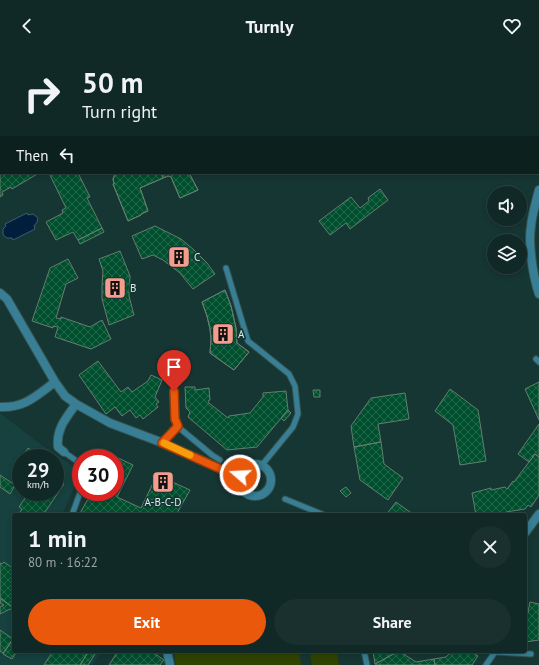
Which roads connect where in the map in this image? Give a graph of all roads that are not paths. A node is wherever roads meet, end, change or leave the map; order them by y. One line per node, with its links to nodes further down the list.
1 (539, 190): 4 (street)
2 (226, 268): 15 (lane)
3 (0, 293): 5 (street)
4 (539, 294)
5 (55, 382): 7 (street); 8 (street)
6 (174, 391): 9 (lane)
7 (76, 404): 10 (street); 11 (street)
8 (0, 407)
9 (178, 426): 10 (lane); 14 (lane)
10 (162, 443): 16 (street)
11 (60, 449)
12 (64, 452): 13 (lane)
13 (72, 458)
14 (220, 460)
15 (262, 465): 16 (street); 16 (street)
16 (240, 475)
17 (285, 499): 20 (lane)
18 (77, 501): 19 (lane)
19 (73, 513)
20 (319, 513)
21 (539, 514): 22 (street)
22 (527, 529)
23 (167, 653): 28 (street)
24 (364, 653): 29 (lane)
25 (494, 653): 30 (lane)
26 (513, 653): 27 (lane)
27 (531, 654)
28 (170, 665)
29 (367, 665)
30 (486, 665)

